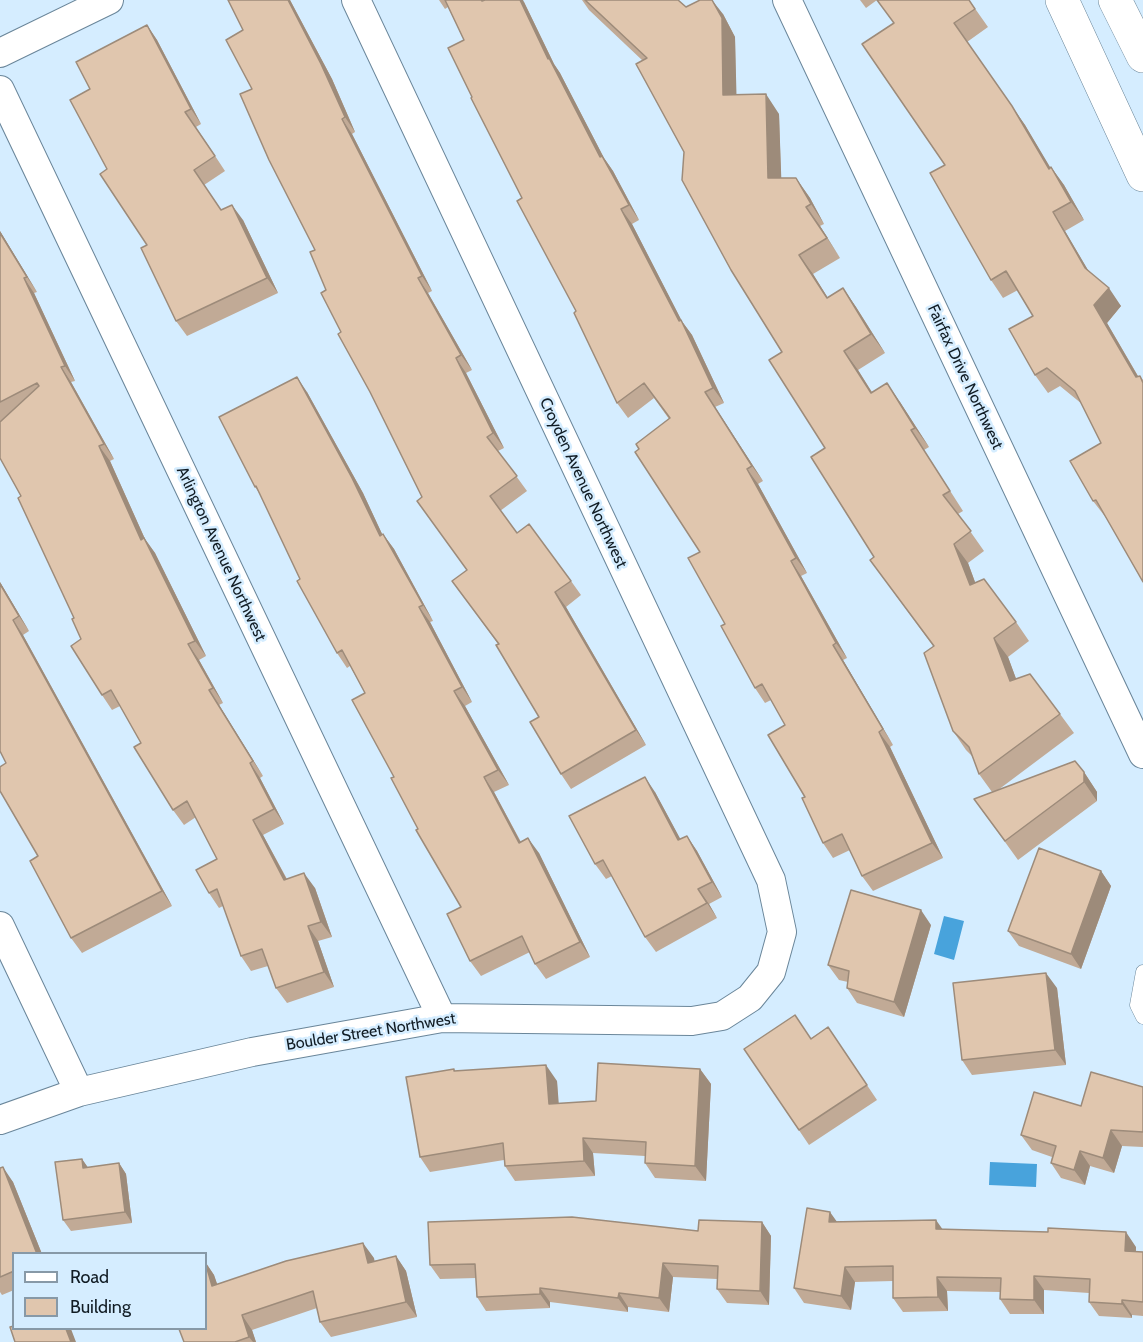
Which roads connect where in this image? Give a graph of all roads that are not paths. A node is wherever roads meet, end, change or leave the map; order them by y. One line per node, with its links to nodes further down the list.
1 (109, 0): 6 (street)
2 (356, 0): 12 (street, Croyden Avenue Northwest)
3 (788, 0): 10 (street, Fairfax Drive Northwest)
4 (1062, 0): 9 (street)
5 (1115, 0): 7 (street)
6 (0, 53)
7 (1143, 56)
8 (0, 90): 15 (street, Arlington Avenue Northwest)
9 (1143, 175)
10 (1143, 754)
11 (0, 926): 16 (street)
12 (771, 972): 15 (street, Boulder Street Northwest)
13 (1143, 972): 14 (lane)
14 (1143, 1017)
15 (442, 1018): 16 (street, Boulder Street Northwest)
16 (80, 1092): 17 (street, Boulder Street Northwest)
17 (0, 1120)

